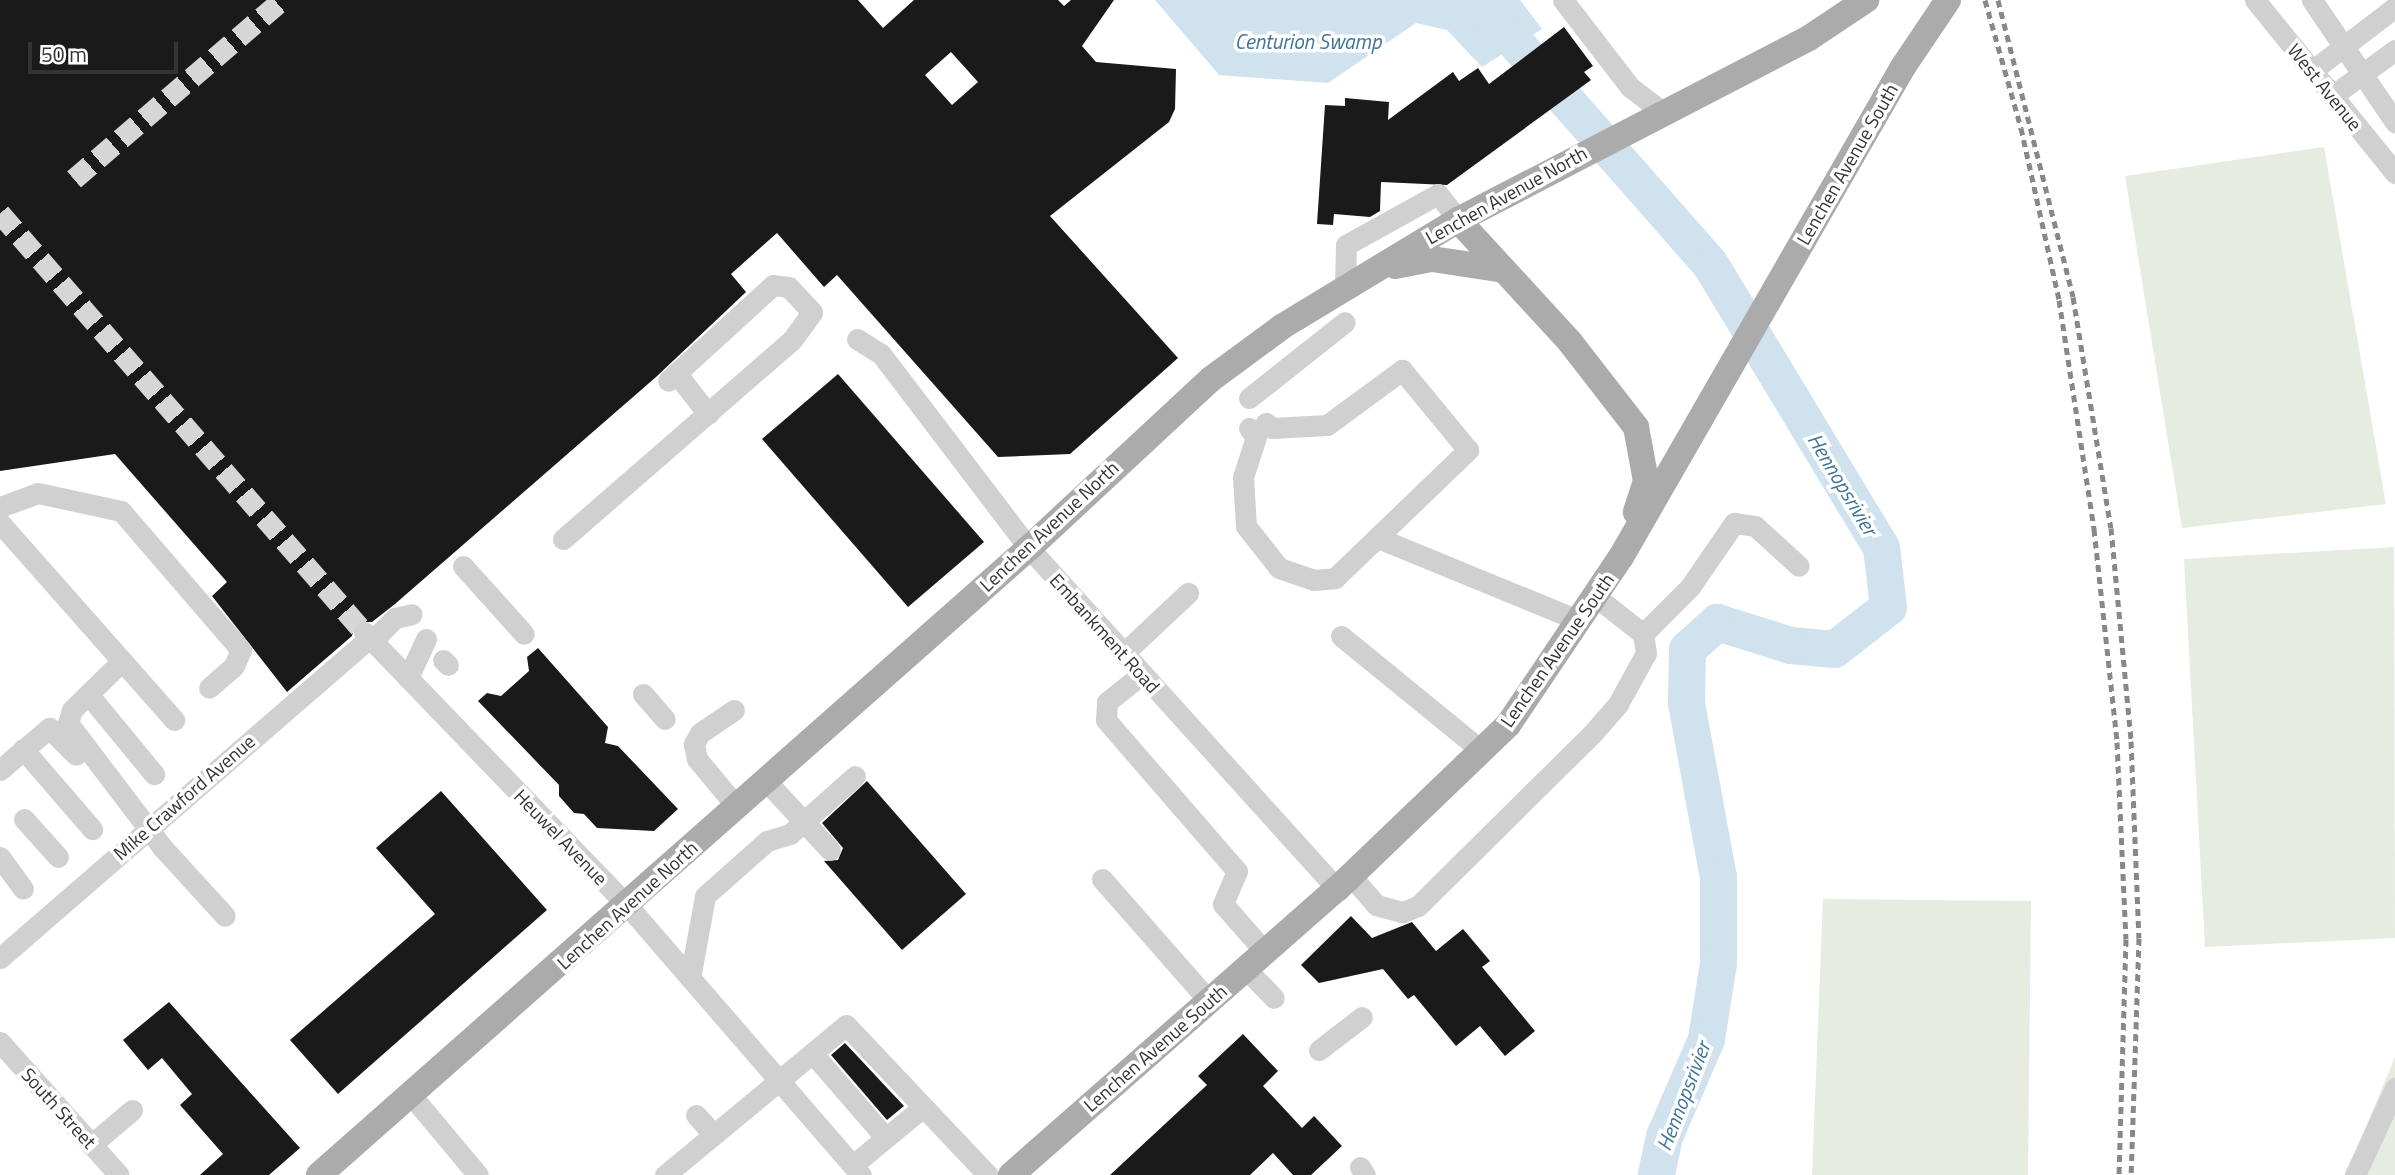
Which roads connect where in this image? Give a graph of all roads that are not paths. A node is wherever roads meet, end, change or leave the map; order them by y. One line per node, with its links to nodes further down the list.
1 (1563, 0): 12 (street)
2 (1866, 0): 12 (main road, Lenchen Avenue North)
3 (1948, 0): 27 (main road, Lenchen Avenue South)
4 (2255, 0): 9 (street, West Avenue)
5 (2312, 0): 7 (street, West Avenue)
6 (2395, 7): 7 (street)
7 (2344, 47): 9 (street); 10 (street, West Avenue)
8 (2395, 50): 10 (street)
9 (2313, 70): 11 (street, West Avenue)
10 (2362, 75): 11 (street); 13 (street, West Avenue)
11 (2332, 96): 14 (street, West Avenue)
12 (1661, 114): 15 (main road, Lenchen Avenue North)
13 (2395, 122)
14 (2395, 173)
15 (1458, 219): 16 (main road); 17 (main road, Lenchen Avenue North); 17 (street)
16 (1499, 269): 17 (main road); 27 (main road)
17 (1345, 289): 26 (main road, Lenchen Avenue North)
18 (1345, 322): 20 (street)
19 (858, 339): 26 (street, Embankment Road)
20 (1249, 398)
21 (708, 414): 21 (street); 25 (street)
22 (0, 507): 43 (street)
23 (0, 523): 40 (street)
24 (1378, 537): 24 (street); 33 (street)
25 (563, 539)
26 (1029, 548): 39 (street, Embankment Road); 54 (main road, Lenchen Avenue North)
27 (1621, 557): 31 (main road, Lenchen Avenue South)
28 (463, 566): 34 (street)
29 (1799, 566): 35 (street)
30 (1188, 593): 39 (street)
31 (1595, 596): 33 (main road, Lenchen Avenue South); 35 (street)
32 (412, 614): 37 (street, Mike Crawford Avenue)
33 (1578, 620): 50 (main road, Lenchen Avenue South)
34 (524, 634)
35 (1643, 634): 64 (street, Embankment Road)
36 (1342, 636): 50 (street)
37 (369, 637): 42 (street, Heuwel Avenue); 58 (street, Mike Crawford Avenue)
38 (426, 639): 42 (street)
39 (1124, 653): 41 (street, Embankment Road)
40 (122, 661): 44 (street); 48 (street)
41 (1142, 674): 64 (street, Embankment Road); 69 (street)
42 (408, 678): 66 (street, Heuwel Avenue)
43 (209, 688)
44 (89, 694): 52 (street); 58 (street)
45 (643, 694): 47 (street)
46 (734, 710): 55 (street)
47 (665, 719)
48 (174, 720)
49 (23, 749): 51 (street); 58 (street); 59 (street)
50 (1481, 750): 64 (main road, Lenchen Avenue South)
51 (0, 770)
52 (154, 774)
53 (855, 776): 57 (street)
54 (766, 781): 55 (main road, Lenchen Avenue North); 57 (street)
55 (737, 807): 66 (main road, Lenchen Avenue North)
56 (24, 818): 61 (street)
57 (803, 821): 60 (street); 70 (street)
58 (148, 828): 67 (street); 68 (street, Mike Crawford Avenue)
59 (92, 829)
60 (830, 850)
61 (58, 857)
62 (0, 858): 65 (street)
63 (1102, 878): 72 (street)
64 (1344, 882): 69 (main road, Lenchen Avenue South)
65 (23, 889)
66 (628, 905): 70 (street, Heuwel Avenue); 79 (main road, Lenchen Avenue North)
67 (225, 916)
68 (0, 958)
69 (1255, 960): 71 (street); 72 (main road, Lenchen Avenue South)
70 (690, 978): 77 (street, Heuwel Avenue)
71 (1273, 998)
72 (1209, 1001): 92 (main road, Lenchen Avenue South)
73 (1362, 1017): 75 (street)
74 (0, 1042): 85 (street, South Street)
75 (1319, 1050)
76 (814, 1055): 77 (street); 80 (street); 84 (street)
77 (778, 1081): 83 (street); 86 (street, Heuwel Avenue)
78 (2395, 1088): 93 (street)
79 (411, 1095): 88 (main road, Lenchen Avenue North); 89 (street)
80 (923, 1107): 84 (street); 91 (street)
81 (132, 1110): 85 (street)
82 (696, 1115): 83 (street)
83 (713, 1134): 90 (street)
84 (885, 1138): 86 (street)
85 (91, 1145): 87 (street, South Street)
86 (857, 1170)
87 (119, 1175)
88 (319, 1175)
89 (478, 1175)
90 (665, 1175)
91 (988, 1175)
92 (1011, 1175)
93 (2355, 1175)

